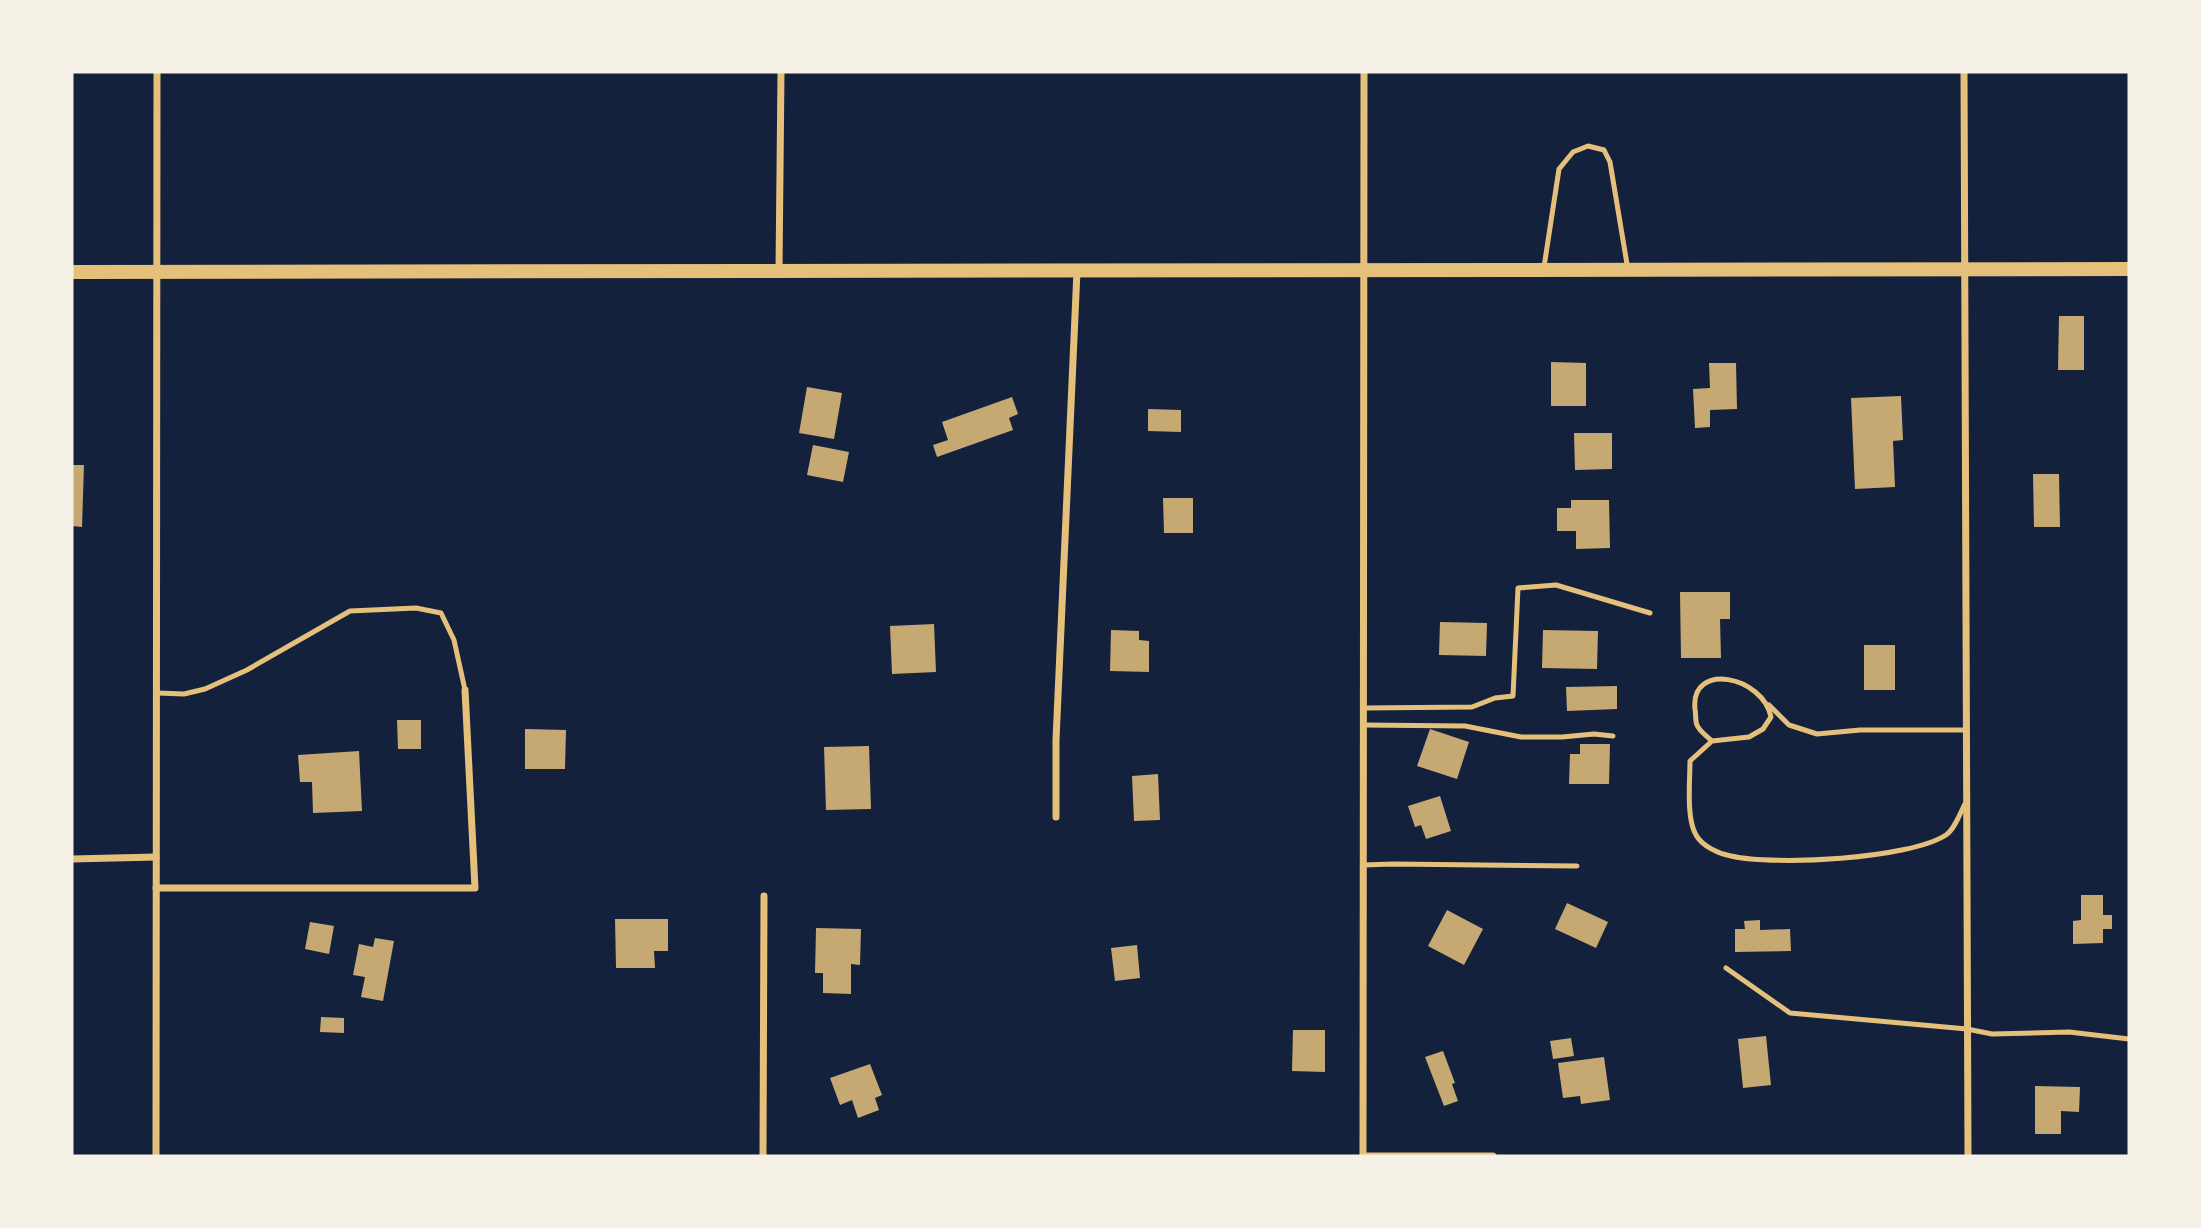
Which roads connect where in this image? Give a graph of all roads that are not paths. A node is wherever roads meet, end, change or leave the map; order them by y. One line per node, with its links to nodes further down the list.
1 (157, 72): 13 (street)
2 (781, 72): 10 (street)
3 (1364, 72): 7 (street)
4 (1964, 72): 5 (street)
5 (1966, 269): 6 (main road); 9 (main road); 20 (street)
6 (2129, 269)
7 (1364, 270): 8 (main road); 11 (main road); 18 (street)
8 (1544, 270): 9 (main road); 9 (lane)
9 (1628, 270)
10 (779, 271): 11 (main road); 13 (main road)
11 (1077, 271): 24 (street)
12 (72, 272): 13 (main road)
13 (157, 272): 16 (street)
14 (1650, 613): 18 (lane)
15 (466, 690): 16 (lane); 29 (street)
16 (157, 693): 25 (street)
17 (1768, 704): 20 (lane); 22 (lane); 22 (lane)
18 (1364, 708): 19 (street)
19 (1364, 725): 21 (lane); 27 (street)
20 (1967, 730): 23 (street)
21 (1613, 736)
22 (1712, 741): 23 (lane)
23 (1967, 801): 32 (street)
24 (1056, 817)
25 (156, 857): 26 (street); 29 (street)
26 (72, 859)
27 (1363, 865): 28 (lane); 36 (street)
28 (1577, 866)
29 (156, 888): 34 (street)
30 (764, 896): 35 (street)
31 (1726, 968): 32 (lane)
32 (1967, 1029): 33 (lane); 38 (street)
33 (2129, 1038)
34 (156, 1156)
35 (763, 1156)
36 (1363, 1156): 37 (street)
37 (1493, 1156)
38 (1968, 1156)

